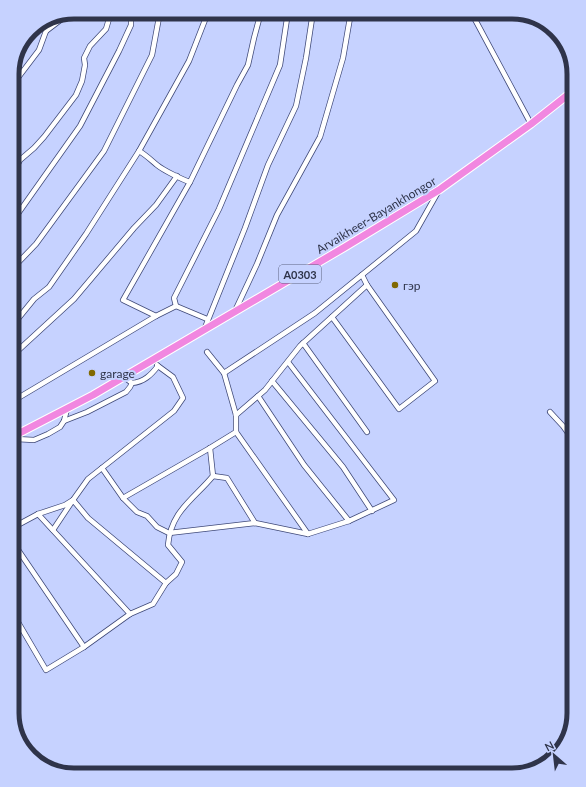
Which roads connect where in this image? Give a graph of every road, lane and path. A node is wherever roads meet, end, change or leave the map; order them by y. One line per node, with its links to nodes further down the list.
1 (109, 19): 17 (street)
2 (131, 19): 21 (street)
3 (159, 19): 22 (street)
4 (205, 19): 16 (street)
5 (259, 19): 19 (street)
6 (287, 19): 25 (street)
7 (312, 19): 30 (street)
8 (351, 19): 26 (street)
9 (475, 19): 15 (street)
10 (59, 21): 12 (street)
11 (47, 26): 12 (street)
12 (46, 31): 13 (street)
13 (19, 78)
14 (567, 96): 15 (highway, Arvaikheer-Bayankhongor / A0303)
15 (531, 124): 20 (highway, Arvaikheer-Bayankhongor / A0303)
16 (139, 151): 18 (street); 28 (street)
17 (19, 162)
18 (177, 176): 19 (street); 33 (street)
19 (190, 182): 27 (street)
20 (439, 190): 23 (street); 26 (highway, Arvaikheer-Bayankhongor / A0303)
21 (19, 211)
22 (19, 262)
23 (362, 275): 24 (street); 37 (street)
24 (366, 285): 29 (street); 29 (street)
25 (176, 306): 27 (street); 30 (street)
26 (234, 312): 31 (highway, Arvaikheer-Bayankhongor / A0303)
27 (156, 316): 42 (street)
28 (19, 317)
29 (332, 317): 32 (street)
30 (207, 319): 31 (street)
31 (203, 331): 36 (highway, Arvaikheer-Bayankhongor / A0303)
32 (304, 343): 35 (street); 48 (street)
33 (19, 349)
34 (207, 352): 37 (street)
35 (288, 362): 39 (street); 57 (street)
36 (156, 363): 38 (highway, Arvaikheer-Bayankhongor / A0303); 40 (street); 53 (street)
37 (224, 373): 45 (street)
38 (124, 377): 40 (street); 43 (highway, Arvaikheer-Bayankhongor / A0303)
39 (272, 381): 41 (street); 57 (street)
40 (132, 384): 46 (street)
41 (258, 396): 45 (street); 59 (street)
42 (19, 397)
43 (67, 409): 46 (street); 50 (highway, Arvaikheer-Bayankhongor / A0303)
44 (550, 412): 49 (street)
45 (236, 415): 47 (street)
46 (64, 421): 51 (street)
47 (236, 432): 52 (street); 64 (street)
48 (367, 432)
49 (567, 432)
50 (19, 434)
51 (19, 437)
52 (210, 448): 54 (street); 55 (street)
53 (102, 468): 55 (street); 56 (street)
54 (213, 476): 60 (street); 63 (street)
55 (123, 498): 63 (street)
56 (73, 500): 58 (street); 62 (street); 66 (street)
57 (372, 511): 59 (street)
58 (38, 514): 61 (street); 62 (street)
59 (349, 521): 64 (street)
60 (255, 523): 63 (street); 64 (street)
61 (19, 524)
62 (53, 530): 67 (street)
63 (169, 533): 66 (street)
64 (308, 534)
65 (19, 551): 69 (street)
66 (166, 583): 67 (street)
67 (130, 614): 69 (street)
68 (19, 624): 69 (street)
69 (84, 647)

